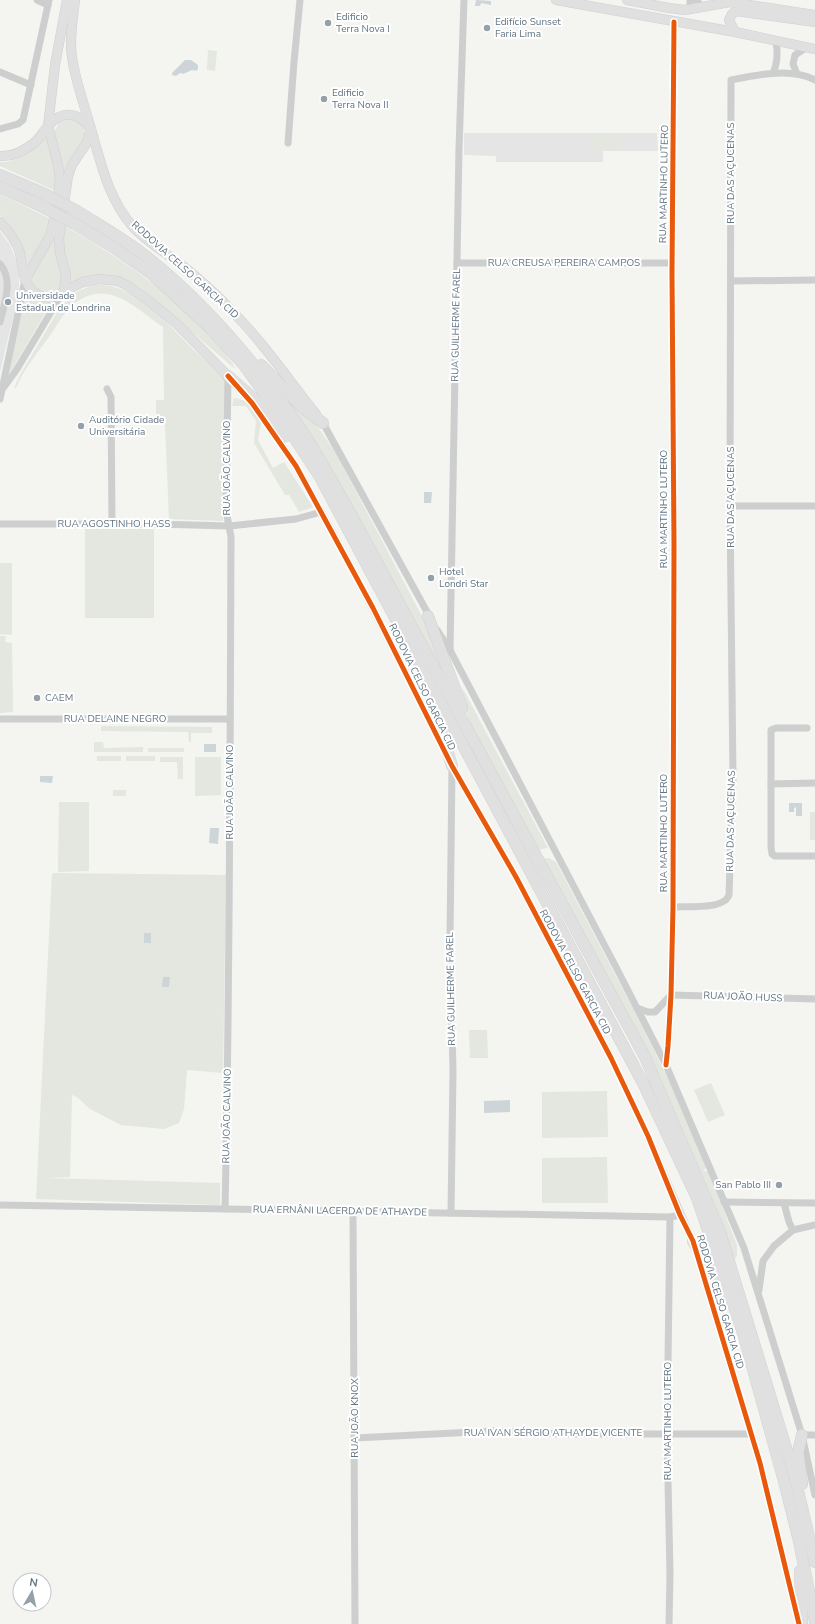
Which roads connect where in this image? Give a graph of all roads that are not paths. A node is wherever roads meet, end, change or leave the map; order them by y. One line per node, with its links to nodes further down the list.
1 (37, 0): 8 (street)
2 (67, 0): 21 (main road)
3 (75, 0): 23 (main road, RODOVIA CELSO GARCIA CID)
4 (300, 0): 24 (street)
5 (464, 0): 29 (street, RUA GUILHERME FAREL)
6 (556, 0): 12 (main road)
7 (628, 0): 10 (main road)
8 (49, 2): 20 (street)
9 (699, 4): 10 (main road); 11 (main road)
10 (690, 5)
11 (814, 15): 13 (main road)
12 (674, 22): 13 (main road); 30 (street, RUA MARTINHO LUTERO)
13 (734, 32): 14 (main road)
14 (776, 41): 15 (main road); 17 (street)
15 (811, 48): 18 (street)
16 (0, 72): 20 (street)
17 (773, 74): 18 (street); 34 (street, RUA DAS AÇUCENAS)
18 (797, 74): 19 (street)
19 (815, 80)
20 (31, 85): 22 (street)
21 (48, 126): 23 (main road); 25 (main road); 32 (main road)
22 (0, 129)
23 (91, 130): 35 (main road); 42 (main road, RODOVIA CELSO GARCIA CID)
24 (288, 143)
25 (0, 156)
26 (0, 175): 37 (highway, RODOVIA CELSO GARCIA CID, bridge)
27 (0, 187): 43 (highway, RODOVIA CELSO GARCIA CID, bridge)
28 (0, 222): 32 (main road)
29 (457, 263): 30 (street, RUA CREUSA PEREIRA CAMPOS); 51 (street, RUA GUILHERME FAREL)
30 (672, 263): 61 (street, RUA MARTINHO LUTERO)
31 (0, 264): 36 (street)
32 (25, 280): 35 (main road, RODOVIA CELSO GARCIA CID); 40 (street)
33 (815, 280): 34 (street)
34 (731, 281): 44 (street, RUA DAS AÇUCENAS)
35 (64, 291): 38 (main road, RODOVIA CELSO GARCIA CID); 40 (street)
36 (0, 322)
37 (226, 332): 42 (highway); 56 (highway, RODOVIA CELSO GARCIA CID)
38 (228, 376): 43 (highway); 46 (street, RODOVIA CELSO GARCIA CID); 49 (street, RUA JOÃO CALVINO)
39 (106, 389): 48 (street)
40 (2, 390): 41 (street)
41 (0, 399)
42 (323, 424): 50 (street, RODOVIA CELSO GARCIA CID)
43 (320, 477): 52 (highway, RODOVIA CELSO GARCIA CID)
44 (730, 506): 45 (street); 61 (street, RUA DAS AÇUCENAS)
45 (815, 506)
46 (322, 512): 49 (street, RUA AGOSTINHO HASS); 57 (street, RODOVIA CELSO GARCIA CID)
47 (0, 524): 48 (street, RUA AGOSTINHO HASS)
48 (112, 524): 49 (street, RUA AGOSTINHO HASS)
49 (229, 526): 54 (street, RUA JOÃO CALVINO)
50 (428, 616): 51 (street, RODOVIA CELSO GARCIA CID); 56 (highway)
51 (450, 650): 64 (street, RODOVIA CELSO GARCIA CID)
52 (424, 674): 57 (highway); 79 (highway, RODOVIA CELSO GARCIA CID)
53 (0, 719): 54 (street, RUA DELAINE NEGRO)
54 (230, 719): 70 (street, RUA JOÃO CALVINO)
55 (807, 728): 59 (street)
56 (468, 730): 86 (highway, RODOVIA CELSO GARCIA CID)
57 (452, 766): 72 (street, RUA GUILHERME FAREL); 73 (street, RODOVIA CELSO GARCIA CID)
58 (815, 783): 59 (street)
59 (771, 784): 60 (street)
60 (815, 856)
61 (673, 906): 62 (street, RUA MARTINHO LUTERO)
62 (671, 995): 63 (street, RUA JOÃO HUSS); 64 (street); 65 (street)
63 (815, 999)
64 (637, 1008): 65 (street, RODOVIA CELSO GARCIA CID)
65 (666, 1064): 66 (street, RODOVIA CELSO GARCIA CID)
66 (724, 1202): 67 (street); 78 (street, RODOVIA CELSO GARCIA CID)
67 (784, 1203): 68 (street); 76 (street)
68 (815, 1203)
69 (0, 1205): 70 (street, RUA ERNÂNI LACERDA DE ATHAYDE)
70 (225, 1209): 71 (street, RUA ERNÂNI LACERDA DE ATHAYDE)
71 (354, 1212): 72 (street, RUA ERNÂNI LACERDA DE ATHAYDE); 84 (street, RUA JOÃO KNOX)
72 (451, 1213): 74 (street, RUA ERNÂNI LACERDA DE ATHAYDE)
73 (680, 1215): 74 (street, RUA ERNÂNI LACERDA DE ATHAYDE); 77 (street, RODOVIA CELSO GARCIA CID)
74 (670, 1217): 80 (street, RUA MARTINHO LUTERO)
75 (815, 1225): 76 (street)
76 (793, 1230): 78 (street)
77 (693, 1241): 79 (highway); 81 (street, RODOVIA CELSO GARCIA CID)
78 (759, 1293): 82 (street, RODOVIA CELSO GARCIA CID)
79 (743, 1333): 87 (highway, RODOVIA CELSO GARCIA CID)
80 (666, 1434): 81 (street, RUA IVAN SÉRGIO ATHAYDE VICENTE); 84 (street, RUA IVAN SÉRGIO ATHAYDE VICENTE); 91 (street, RUA MARTINHO LUTERO)
81 (751, 1434): 92 (street, RODOVIA CELSO GARCIA CID)
82 (802, 1435): 83 (street); 85 (street, RODOVIA CELSO GARCIA CID); 86 (highway)
83 (815, 1435)
84 (355, 1438): 90 (street, RUA JOÃO KNOX)
85 (815, 1495)
86 (809, 1532): 88 (highway, RODOVIA CELSO GARCIA CID)
87 (798, 1541): 89 (highway, RODOVIA CELSO GARCIA CID); 92 (highway)
88 (815, 1562)
89 (815, 1622)
90 (355, 1624)
91 (669, 1624)
92 (801, 1624)

